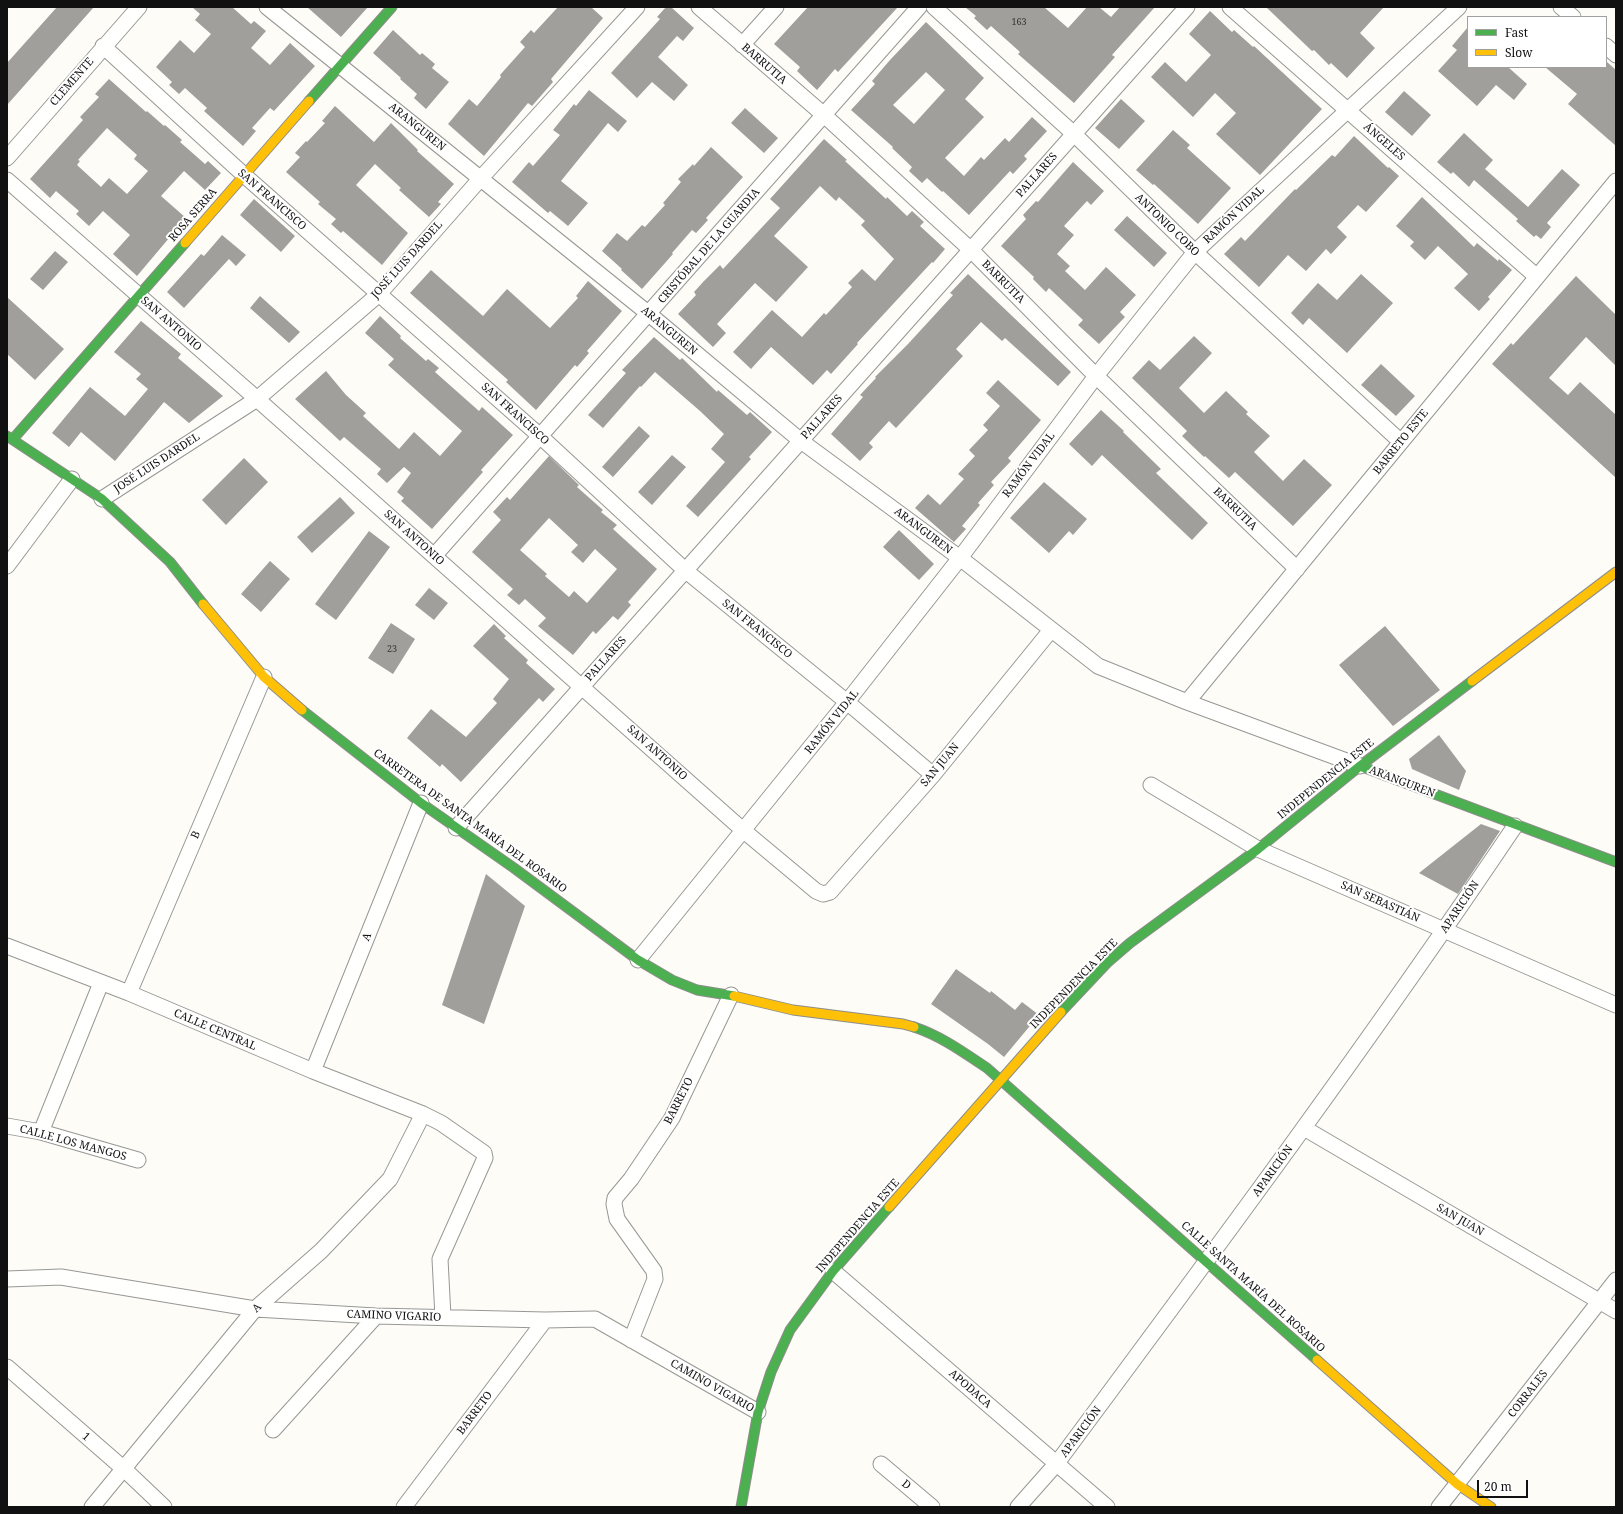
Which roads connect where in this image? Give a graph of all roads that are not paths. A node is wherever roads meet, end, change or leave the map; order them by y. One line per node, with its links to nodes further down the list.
1 (268, 7): 18 (street, ARANGUREN)
2 (392, 7): 18 (main road, ROSA SERRA)
3 (636, 7): 24 (street, JOSÉ LUIS DARDEL)
4 (699, 7): 14 (street, BARRUTIA)
5 (776, 7): 14 (street)
6 (919, 7): 20 (street, CRISTÓBAL DE LA GUARDIA)
7 (934, 7): 21 (street, ANTONIO COBO)
8 (1188, 7): 21 (street, PALLARES)
9 (1230, 7): 19 (street, ÁNGELES)
10 (1459, 7): 19 (street, RAMÓN VIDAL)
11 (1561, 7): 13 (street)
12 (130, 10): 15 (street, CLEMENTE)
13 (1572, 16)
14 (742, 45): 20 (street, BARRUTIA)
15 (104, 46): 22 (street, CLEMENTE); 23 (street, SAN FRANCISCO)
16 (1607, 47): 17 (street)
17 (1616, 55)
18 (340, 65): 23 (main road, ROSA SERRA); 24 (street, ARANGUREN)
19 (1347, 110): 28 (street, RAMÓN VIDAL); 29 (street, ÁNGELES)
20 (824, 115): 27 (street, BARRUTIA); 32 (street, CRISTÓBAL DE LA GUARDIA)
21 (1074, 134): 27 (street, PALLARES); 28 (street, ANTONIO COBO)
22 (7, 158)
23 (244, 175): 30 (street, SAN FRANCISCO); 31 (main road, ROSA SERRA)
24 (481, 178): 30 (street, JOSÉ LUIS DARDEL); 32 (street, ARANGUREN)
25 (7, 180): 31 (street, SAN ANTONIO)
26 (1616, 181): 29 (street, BARRETO ESTE)
27 (971, 250): 33 (street, BARRUTIA); 37 (street, PALLARES)
28 (1195, 252): 33 (street, RAMÓN VIDAL); 38 (street, ANTONIO COBO)
29 (1537, 277): 38 (street, BARRETO ESTE)
30 (379, 294): 34 (street, JOSÉ LUIS DARDEL); 35 (street, SAN FRANCISCO)
31 (139, 296): 34 (street, SAN ANTONIO); 36 (main road, ROSA SERRA)
32 (649, 314): 35 (street, CRISTÓBAL DE LA GUARDIA); 37 (street, ARANGUREN)
33 (1096, 376): 42 (street, RAMÓN VIDAL); 44 (street, BARRUTIA)
34 (257, 398): 40 (street, JOSÉ LUIS DARDEL); 41 (street, SAN ANTONIO)
35 (540, 436): 41 (street, CRISTÓBAL DE LA GUARDIA); 45 (street, SAN FRANCISCO)
36 (10, 438): 39 (main road, CARRETERA DE SANTA MARÍA DEL ROSARIO)
37 (801, 440): 42 (street, ARANGUREN); 45 (street, PALLARES)
38 (1401, 442): 44 (street, BARRETO ESTE)
39 (72, 479): 40 (main road, CARRETERA DE SANTA MARÍA DEL ROSARIO); 43 (street)
40 (102, 499): 48 (main road, CARRETERA DE SANTA MARÍA DEL ROSARIO)
41 (434, 556): 49 (street, SAN ANTONIO)
42 (960, 558): 47 (street, ARANGUREN); 50 (street, RAMÓN VIDAL)
43 (7, 566)
44 (1297, 569): 51 (street, BARRETO ESTE)
45 (686, 570): 49 (street, PALLARES); 50 (street, SAN FRANCISCO)
46 (1616, 572): 52 (main road, INDEPENDENCIA ESTE)
47 (1051, 630): 51 (street, ARANGUREN); 53 (street, SAN JUAN)
48 (264, 677): 55 (main road, CARRETERA DE SANTA MARÍA DEL ROSARIO); 66 (street, B)
49 (582, 686): 57 (street, PALLARES); 58 (street, SAN ANTONIO)
50 (848, 702): 53 (street, SAN FRANCISCO); 58 (street, RAMÓN VIDAL)
51 (1187, 702): 52 (street, ARANGUREN)
52 (1360, 766): 56 (main road, ARANGUREN); 59 (main road, INDEPENDENCIA ESTE)
53 (933, 775): 61 (street, SAN JUAN)
54 (1151, 786): 59 (street, SAN SEBASTIÁN)
55 (421, 803): 57 (main road, CARRETERA DE SANTA MARÍA DEL ROSARIO); 69 (street, A)
56 (1515, 826): 60 (main road, ARANGUREN); 62 (street, APARICIÓN)
57 (456, 828): 64 (main road, CARRETERA DE SANTA MARÍA DEL ROSARIO)
58 (744, 831): 61 (street, SAN ANTONIO); 64 (street, RAMÓN VIDAL)
59 (1258, 849): 62 (street, SAN SEBASTIÁN); 70 (main road, INDEPENDENCIA ESTE)
60 (1616, 862)
61 (823, 894)
62 (1444, 930): 68 (street, SAN SEBASTIÁN); 73 (street, APARICIÓN)
63 (7, 946): 65 (street, CALLE CENTRAL)
64 (638, 960): 67 (main road, CARRETERA DE SANTA MARÍA DEL ROSARIO)
65 (101, 983): 66 (street, CALLE CENTRAL); 74 (street)
66 (129, 993): 69 (street, CALLE CENTRAL)
67 (731, 995): 70 (main road, CARRETERA DE SANTA MARÍA DEL ROSARIO); 86 (street, BARRETO)
68 (1616, 1005)
69 (313, 1071): 71 (street, CALLE CENTRAL)
70 (1002, 1080): 76 (main road, CALLE SANTA MARÍA DEL ROSARIO); 77 (main road, INDEPENDENCIA ESTE)
71 (423, 1114): 81 (street, A); 84 (street, CALLE CENTRAL)
72 (7, 1126): 74 (street, CALLE LOS MANGOS)
73 (1304, 1128): 76 (street, APARICIÓN); 80 (street, SAN JUAN)
74 (41, 1132): 75 (street, CALLE LOS MANGOS)
75 (138, 1160)
76 (1206, 1262): 90 (street, APARICIÓN); 93 (main road, CALLE SANTA MARÍA DEL ROSARIO)
77 (833, 1271): 88 (main road, INDEPENDENCIA ESTE); 90 (street, APODACA)
78 (7, 1279): 81 (street, CAMINO VIGARIO)
79 (1616, 1280): 80 (street, CORRALES)
80 (1600, 1302): 82 (street, SAN JUAN); 93 (street, CORRALES)
81 (255, 1309): 83 (street, CAMINO VIGARIO); 92 (street, A)
82 (1616, 1311)
83 (376, 1316): 84 (street, CAMINO VIGARIO); 89 (street)
84 (443, 1317): 85 (street, CAMINO VIGARIO)
85 (546, 1320): 86 (street, CAMINO VIGARIO); 96 (street, BARRETO)
86 (631, 1340): 88 (street, CAMINO VIGARIO)
87 (7, 1367): 92 (street, 1)
88 (758, 1412): 97 (main road, INDEPENDENCIA ESTE)
89 (273, 1430)
90 (1057, 1463): 99 (street, APARICIÓN); 100 (street, APODACA)
91 (881, 1464): 98 (street, D)
92 (124, 1469): 94 (street, A); 95 (street, 1)
93 (1457, 1484): 101 (street, CORRALES); 102 (main road, CALLE SANTA MARÍA DEL ROSARIO)
94 (92, 1507)
95 (164, 1507)
96 (404, 1507)
97 (741, 1507)
98 (932, 1507)
99 (1018, 1507)
100 (1107, 1507)
101 (1439, 1507)
102 (1491, 1507)

